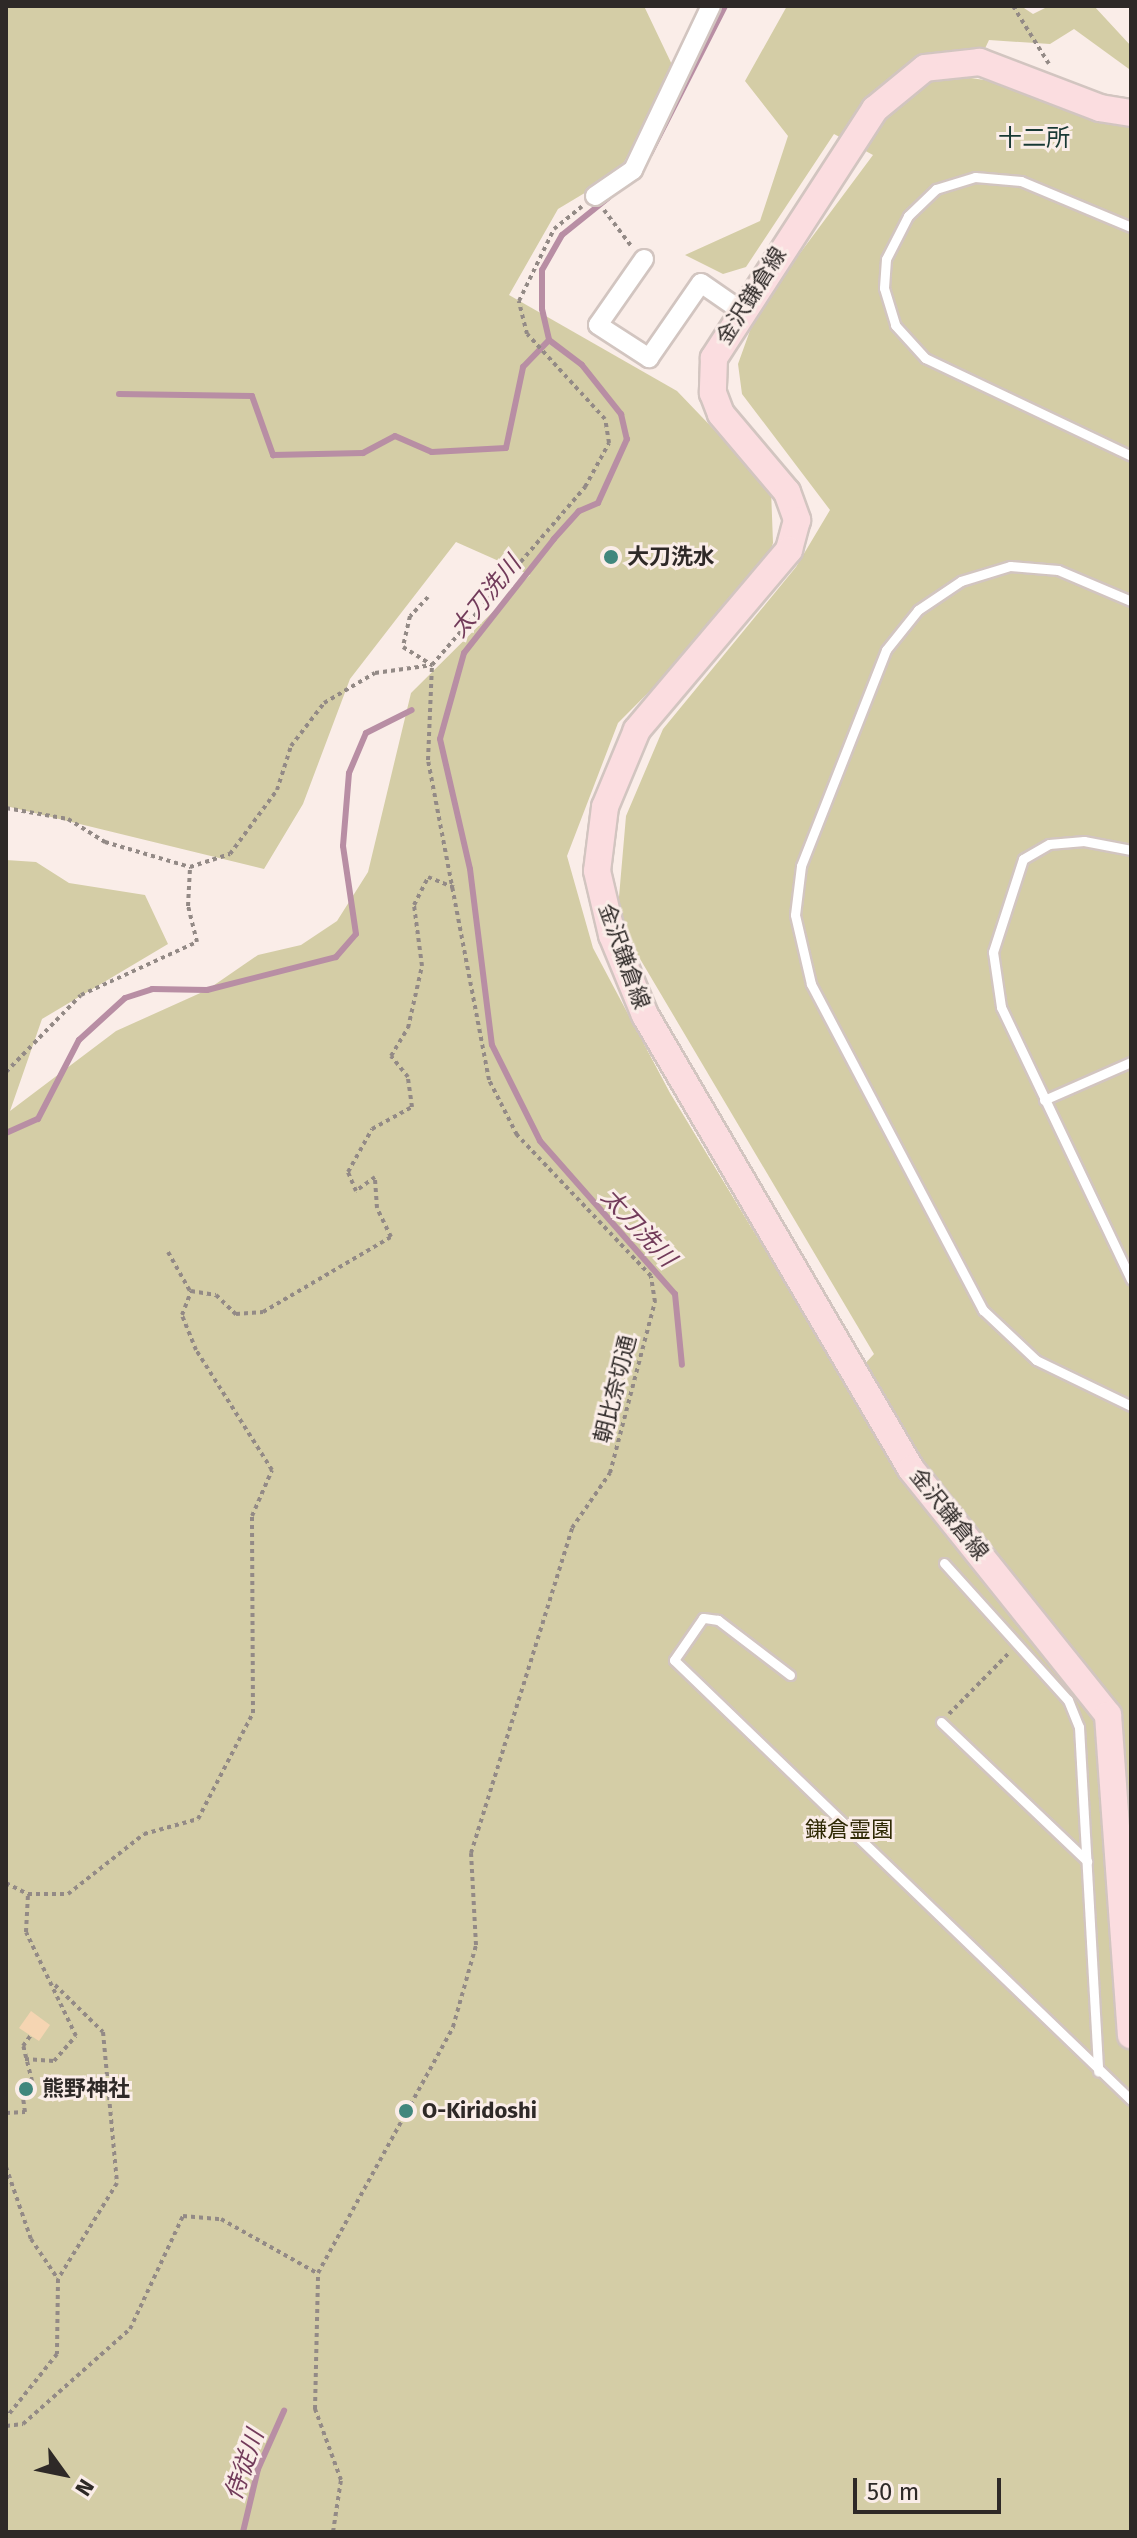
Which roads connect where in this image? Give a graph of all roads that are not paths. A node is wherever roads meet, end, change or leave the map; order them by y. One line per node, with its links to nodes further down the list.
1 (711, 6): 3 (street)
2 (1131, 113): 6 (main road, 金沢鎌倉線)
3 (595, 196)
4 (1131, 227): 7 (lane)
5 (644, 259): 6 (street)
6 (740, 310): 18 (main road, 金沢鎌倉線)
7 (1131, 456)
8 (1131, 601): 13 (lane)
9 (1131, 850): 11 (lane)
10 (1131, 1062): 11 (lane)
11 (1044, 1100): 12 (lane)
12 (1131, 1280)
13 (1131, 1406)
14 (944, 1563): 17 (lane)
15 (790, 1675): 19 (lane)
16 (941, 1722): 17 (lane)
17 (1087, 1861): 19 (lane)
18 (1131, 2035)
19 (1098, 2071): 20 (lane)
20 (1131, 2100)

